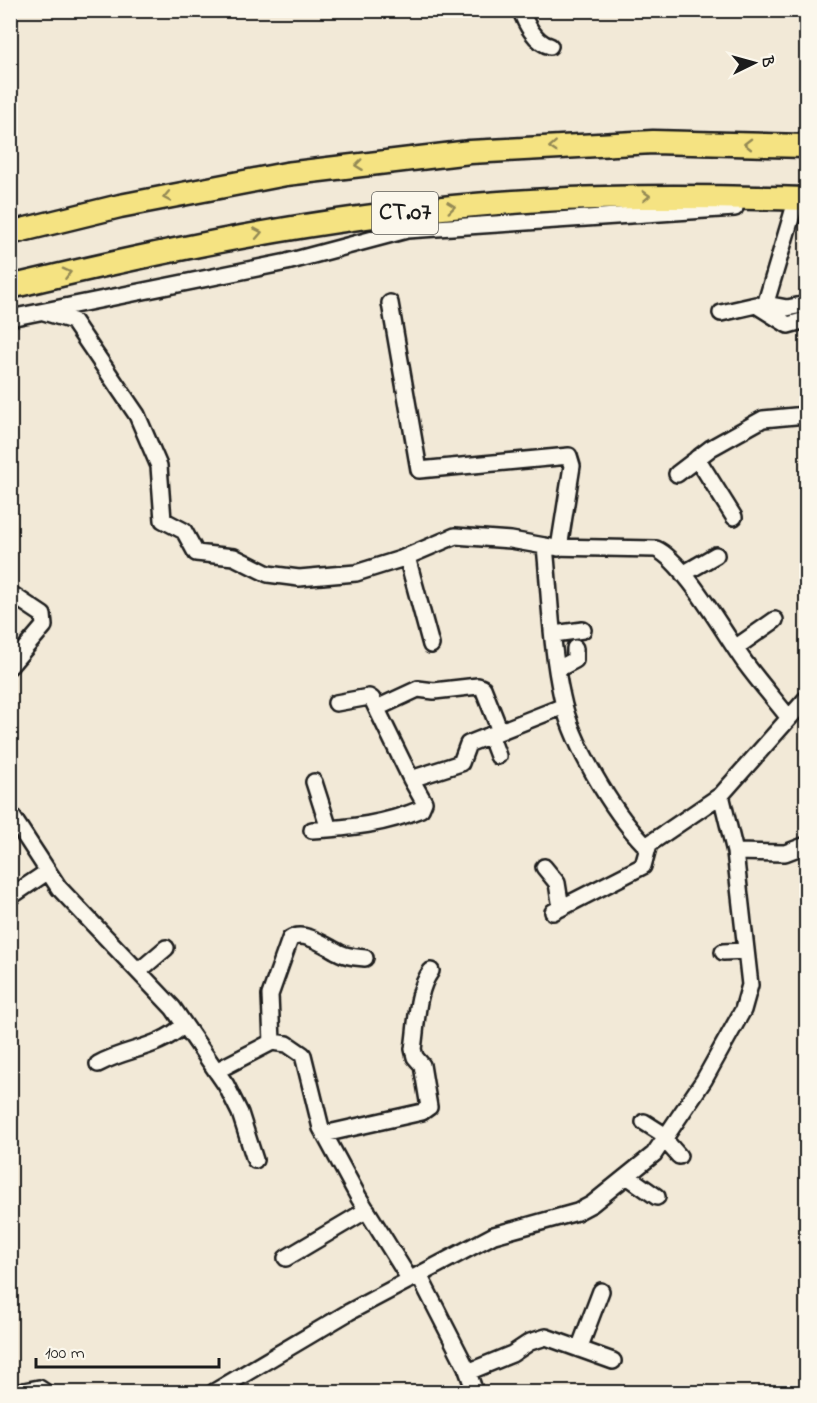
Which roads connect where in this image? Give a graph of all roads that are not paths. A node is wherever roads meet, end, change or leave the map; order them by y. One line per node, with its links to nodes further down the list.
1 (523, 11): 2 (street)
2 (550, 46)
3 (807, 146): 5 (highway, CT.07, one-way to 5)
4 (802, 205): 6 (highway, CT.07, one-way to 4); 9 (street); 10 (street)
5 (10, 233)
6 (10, 287)
7 (390, 303): 18 (street)
8 (801, 305): 9 (street)
9 (765, 306): 11 (street); 13 (street)
10 (44, 312): 12 (street); 20 (street)
11 (721, 313)
12 (10, 318)
13 (807, 320)
14 (807, 416): 15 (street)
15 (697, 458): 16 (street); 17 (street)
16 (677, 474)
17 (734, 517)
18 (552, 547): 20 (street); 21 (street); 25 (street)
19 (716, 555): 21 (street)
20 (407, 557): 26 (street)
21 (683, 574): 28 (street)
22 (10, 593): 29 (street)
23 (776, 620): 28 (street)
24 (583, 630): 25 (street)
25 (554, 634): 30 (street)
26 (431, 645)
27 (575, 648): 30 (street)
28 (735, 648): 35 (street)
29 (10, 666)
30 (558, 669): 33 (street)
31 (807, 699): 35 (street)
32 (336, 703): 34 (street)
33 (564, 706): 36 (street); 44 (street)
34 (378, 708): 36 (street); 38 (street)
35 (789, 718): 40 (street)
36 (495, 733): 37 (street); 38 (street)
37 (498, 756)
38 (411, 779): 42 (street)
39 (314, 782): 42 (street)
40 (721, 795): 44 (street); 46 (street)
41 (10, 813): 48 (street)
42 (328, 829): 43 (street)
43 (312, 830)
44 (649, 844): 47 (street)
45 (807, 844): 46 (street)
46 (735, 852): 51 (street)
47 (544, 867)
48 (47, 872): 49 (street); 55 (street)
49 (10, 897)
50 (166, 948): 55 (street)
51 (746, 951): 52 (street); 62 (street)
52 (723, 952)
53 (365, 958): 57 (street)
54 (431, 970): 61 (street)
55 (139, 972): 56 (street)
56 (184, 1025): 58 (street); 59 (street)
57 (272, 1042): 59 (street); 61 (street)
58 (98, 1064)
59 (216, 1071): 64 (street)
60 (644, 1122): 62 (street)
61 (324, 1134): 67 (street)
62 (665, 1138): 63 (street); 65 (street)
63 (679, 1156)
64 (255, 1160)
65 (627, 1176): 66 (street); 69 (street)
66 (657, 1197)
67 (367, 1210): 68 (street); 69 (street)
68 (286, 1258)
69 (414, 1277): 73 (street); 76 (street)
70 (601, 1291): 71 (street)
71 (579, 1349): 72 (street); 73 (street)
72 (613, 1361)
73 (468, 1372): 77 (street)
74 (19, 1392): 75 (street)
75 (45, 1392)
76 (214, 1392)
77 (475, 1392)

